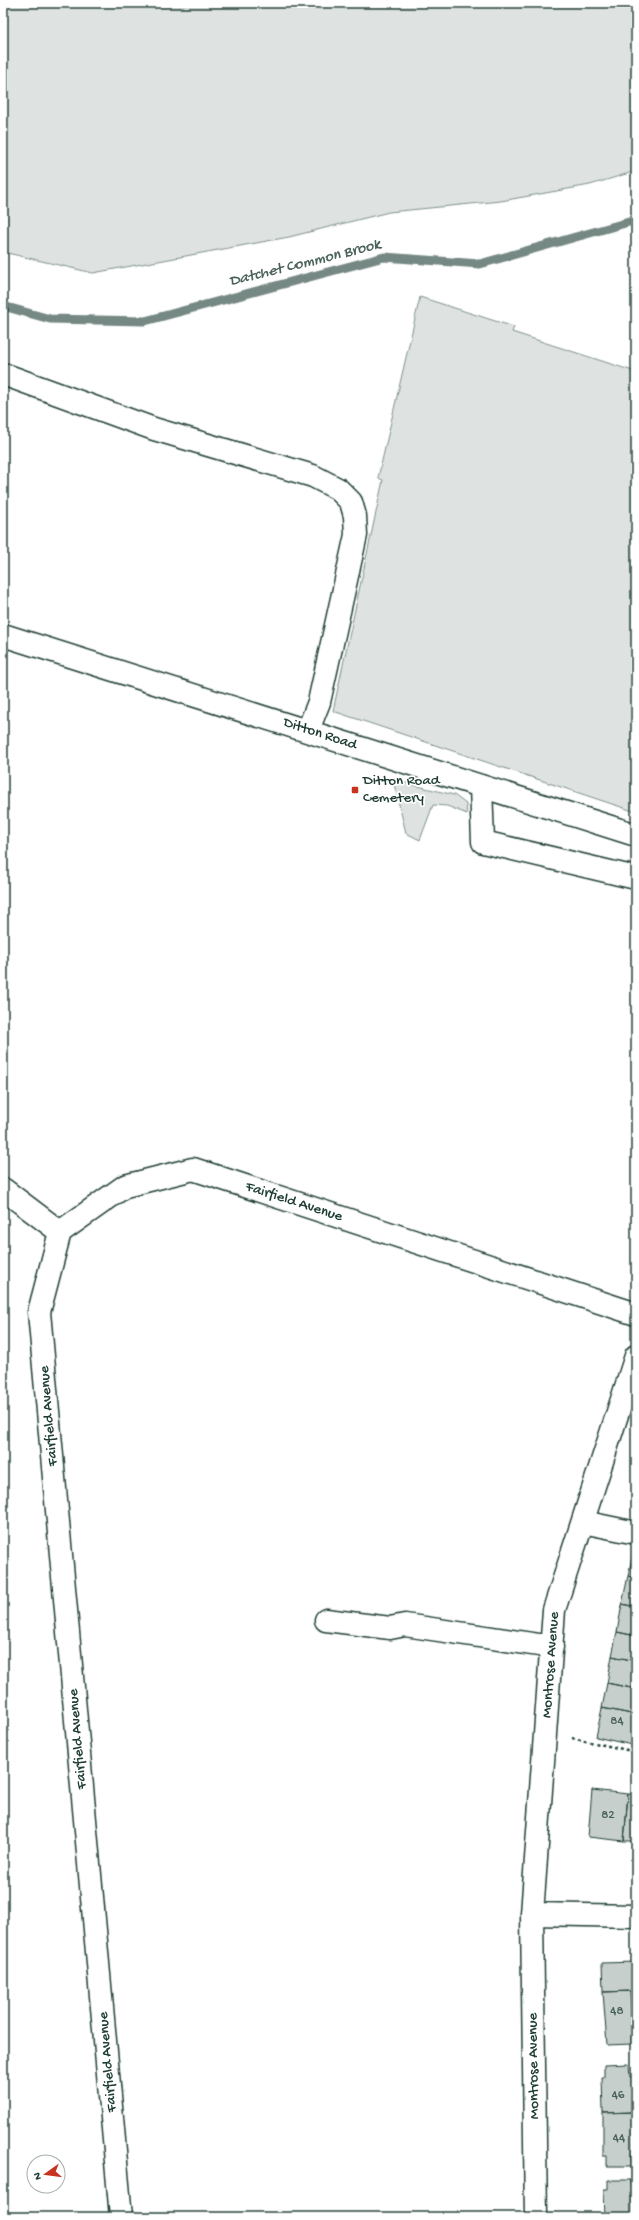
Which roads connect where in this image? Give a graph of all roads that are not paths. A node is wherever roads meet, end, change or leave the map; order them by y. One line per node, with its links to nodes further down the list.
1 (3, 374): 3 (street)
2 (3, 635): 3 (street, Ditton Road)
3 (308, 730): 4 (street, Ditton Road)
4 (480, 786): 5 (street, Ditton Road); 6 (street)
5 (636, 836)
6 (636, 878)
7 (3, 1189): 8 (street)
8 (60, 1232): 9 (street, Fairfield Avenue); 17 (street, Fairfield Avenue)
9 (636, 1314)
10 (636, 1356): 11 (street, Montrose Avenue)
11 (583, 1522): 12 (street); 14 (street, Montrose Avenue)
12 (636, 1533)
13 (326, 1620): 14 (street)
14 (552, 1647): 15 (street, Montrose Avenue)
15 (532, 1914): 16 (street); 18 (street, Montrose Avenue)
16 (636, 1916)
17 (122, 2217)
18 (536, 2217)

